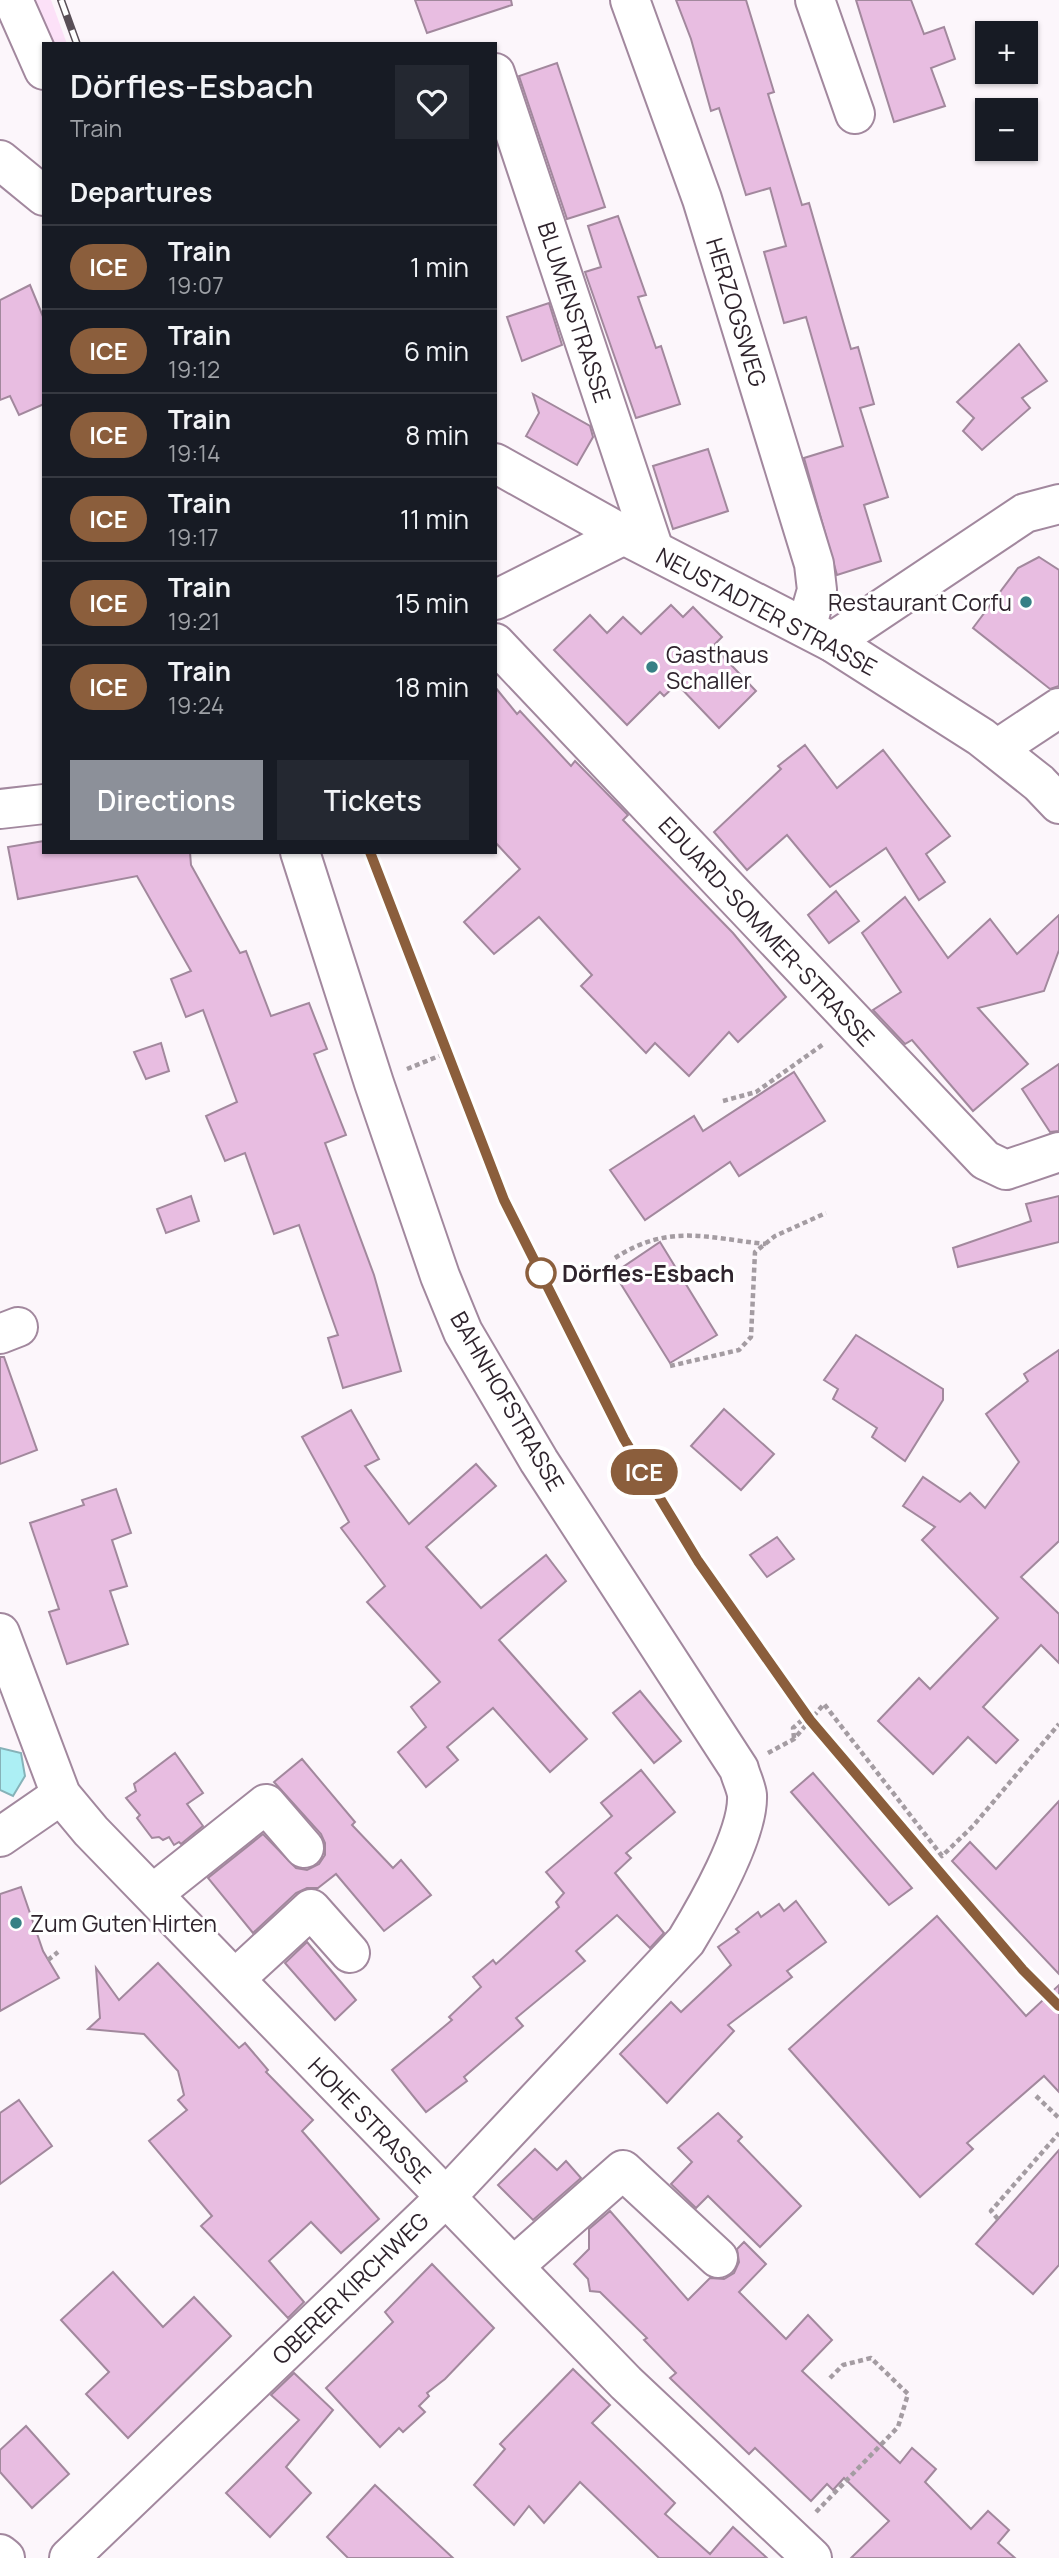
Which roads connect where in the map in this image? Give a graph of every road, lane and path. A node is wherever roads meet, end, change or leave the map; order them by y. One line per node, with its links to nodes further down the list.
1 (13, 0): 4 (street)
2 (630, 0): 13 (street, HERZOGSWEG)
3 (815, 0): 6 (street)
4 (42, 65)
5 (497, 80): 11 (street, BLUMENSTRASSE)
6 (855, 114)
7 (0, 160): 8 (street)
8 (41, 186)
9 (497, 464): 11 (street, NEUSTADTER STRASSE)
10 (1059, 504): 13 (street)
11 (639, 543): 12 (street); 13 (street, NEUSTADTER STRASSE)
12 (497, 599)
13 (819, 635): 16 (street, NEUSTADTER STRASSE)
14 (497, 645): 21 (street, EDUARD-SOMMER-STRASSE)
15 (1059, 708): 16 (street)
16 (997, 749): 18 (street, NEUSTADTER STRASSE)
17 (42, 804): 19 (street)
18 (1059, 804)
19 (0, 809)
20 (301, 854): 32 (street, BAHNHOFSTRASSE)
21 (854, 1023): 22 (path); 23 (street, EDUARD-SOMMER-STRASSE)
22 (723, 1101)
23 (1059, 1152)
24 (826, 1213): 25 (path)
25 (766, 1244): 26 (path); 27 (path)
26 (615, 1258)
27 (670, 1366)
28 (0, 1633): 33 (street, HOHE STRASSE)
29 (801, 1721): 31 (path)
30 (1059, 1724): 31 (path)
31 (794, 1739): 32 (path)
32 (743, 1782): 44 (street, OBERER KIRCHWEG)
33 (61, 1795): 34 (street); 36 (street, HOHE STRASSE)
34 (0, 1837)
35 (304, 1848): 36 (street)
36 (154, 1893): 40 (street, HOHE STRASSE)
37 (58, 1952): 39 (path)
38 (350, 1953): 40 (street)
39 (48, 1960)
40 (235, 1979): 44 (street, HOHE STRASSE)
41 (1036, 2096): 42 (path)
42 (1059, 2118)
43 (1059, 2133): 45 (path)
44 (445, 2197): 47 (street, HOHE STRASSE); 52 (street, OBERER KIRCHWEG)
45 (998, 2219)
46 (718, 2258): 47 (street)
47 (514, 2266): 49 (street, HOHE STRASSE)
48 (828, 2380): 49 (path)
49 (801, 2548)
50 (0, 2554): 51 (street)
51 (5, 2558)
52 (69, 2558)

